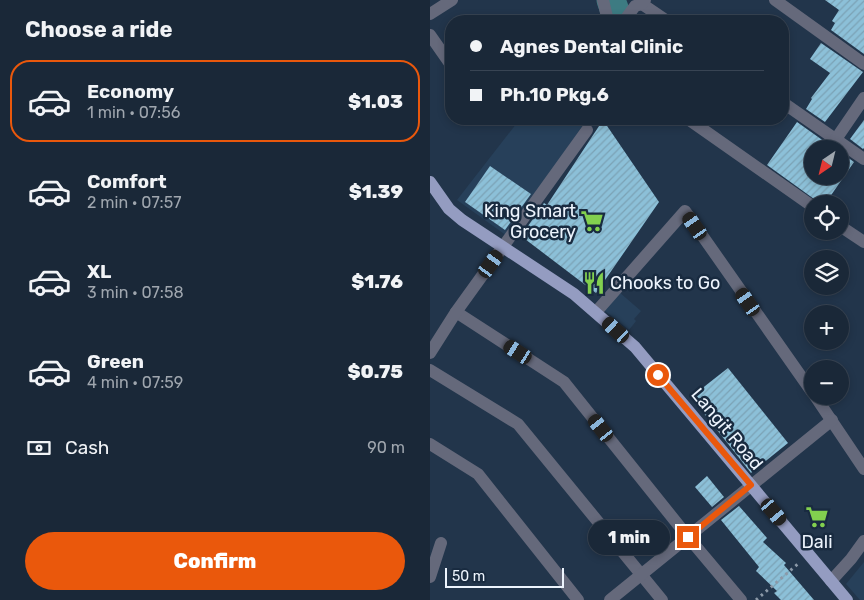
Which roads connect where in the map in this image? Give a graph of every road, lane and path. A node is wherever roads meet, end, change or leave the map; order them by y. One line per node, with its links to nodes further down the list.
1 (452, 0): 5 (street)
2 (603, 0): 6 (street)
3 (775, 0): 11 (street)
4 (643, 2): 7 (street); 8 (street)
5 (430, 14)
6 (607, 15)
7 (628, 15)
8 (659, 15)
9 (430, 35): 10 (street)
10 (445, 56)
11 (864, 64)
12 (864, 98): 16 (street)
13 (789, 107): 16 (street)
14 (697, 125): 19 (street)
15 (586, 130): 22 (street)
16 (836, 139): 17 (street)
17 (864, 159)
18 (430, 182): 22 (main road, Langit Road)
19 (804, 200)
20 (849, 232): 21 (street)
21 (864, 242)
22 (503, 248): 23 (street); 24 (main road, Langit Road)
23 (456, 312): 25 (street); 33 (street)
24 (596, 312): 27 (street); 32 (main road, Langit Road)
25 (430, 353)
26 (430, 370): 37 (street)
27 (804, 381)
28 (821, 405): 29 (street)
29 (832, 420): 31 (street); 32 (street)
30 (430, 444): 40 (street)
31 (864, 469)
32 (751, 485): 33 (street); 39 (main road, Langit Road)
33 (688, 537): 37 (street); 43 (street)
34 (864, 541): 39 (street)
35 (441, 543): 38 (street)
36 (789, 572): 44 (path)
37 (640, 575): 41 (street); 42 (street)
38 (430, 577)
39 (831, 581): 45 (main road, Langit Road)
40 (578, 600)
41 (610, 600)
42 (662, 600)
43 (741, 600)
44 (756, 600)
45 (847, 600)

